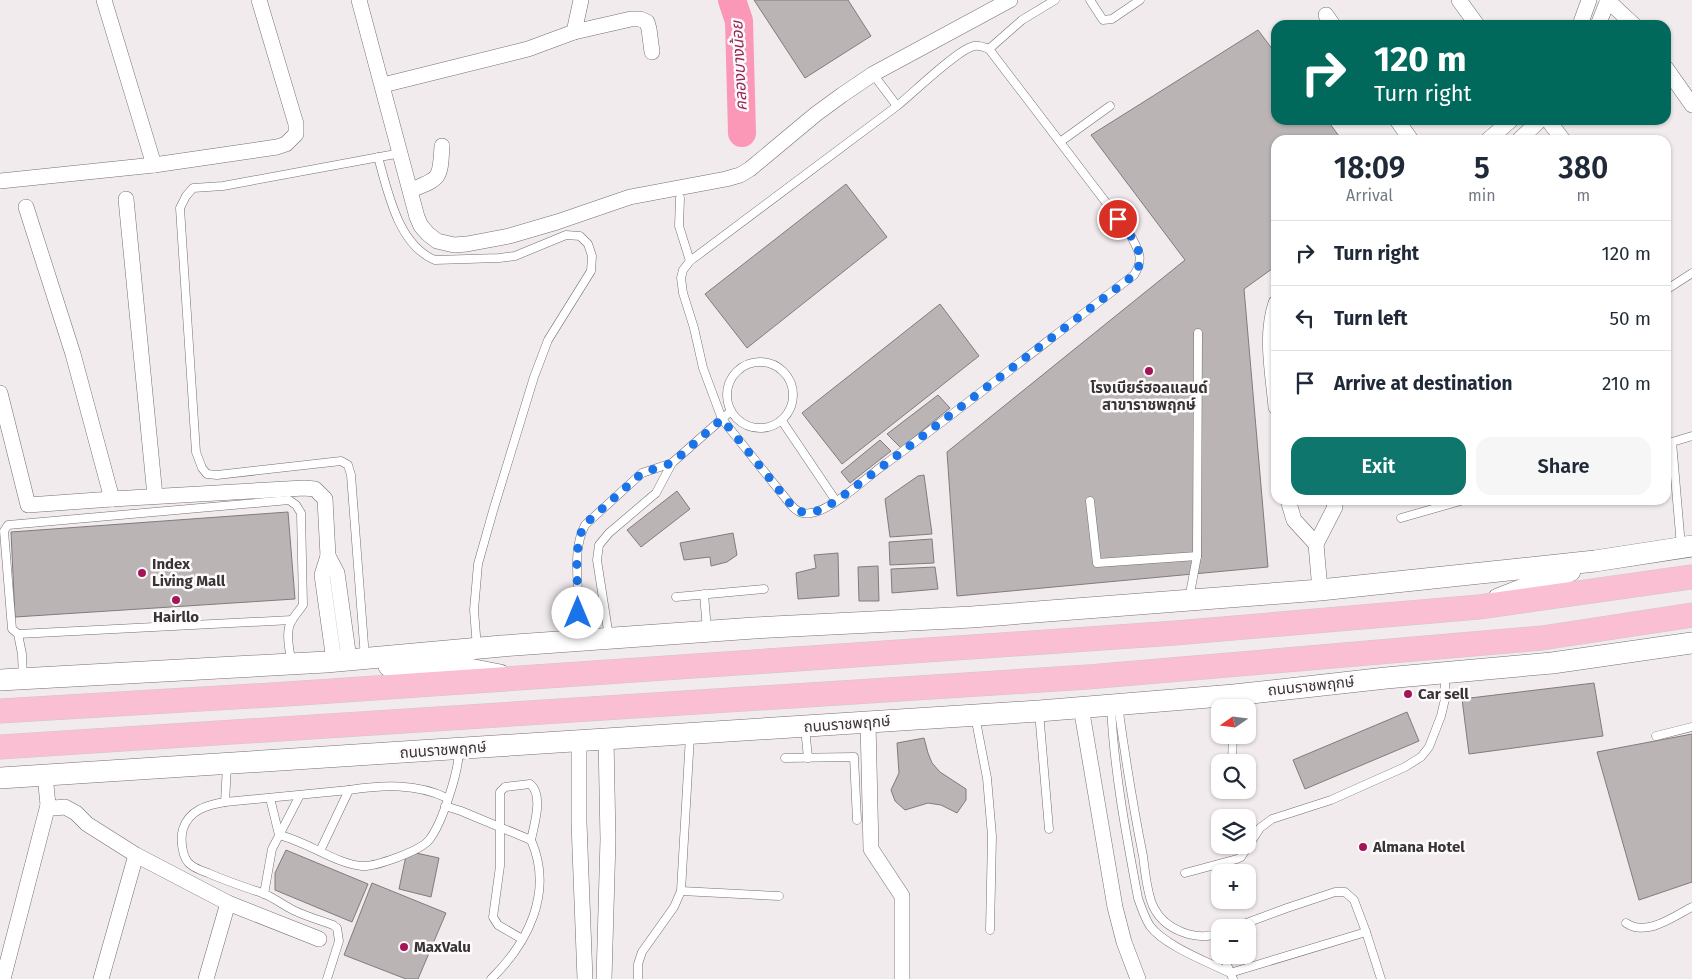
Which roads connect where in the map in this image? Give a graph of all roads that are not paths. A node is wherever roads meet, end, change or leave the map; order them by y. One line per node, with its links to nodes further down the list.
1 (104, 0): 33 (street)
2 (259, 0): 33 (street)
3 (359, 0): 21 (street)
4 (581, 0): 16 (street)
5 (1010, 0): 19 (street)
6 (1055, 0): 17 (lane)
7 (1090, 0): 8 (lane)
8 (1140, 0)
9 (1459, 0): 12 (street)
10 (1590, 0): 13 (street)
11 (1608, 0): 14 (street); 15 (street)
12 (1473, 20)
13 (1582, 20)
14 (1600, 20)
15 (1629, 20)
16 (574, 32): 18 (street); 21 (street)
17 (989, 49): 23 (lane); 29 (lane)
18 (652, 52)
19 (873, 74): 23 (lane); 39 (street)
20 (1671, 75): 22 (street)
21 (382, 85): 31 (street)
22 (1692, 105)
23 (897, 106): 41 (lane)
24 (1110, 106): 29 (lane)
25 (1505, 125): 27 (street)
26 (1535, 125): 28 (street)
27 (1494, 135)
28 (1524, 135)
29 (1060, 142): 57 (lane)
30 (442, 146): 35 (street)
31 (401, 153): 32 (lane); 35 (street)
32 (378, 157): 40 (lane); 83 (lane)
33 (154, 165): 34 (street)
34 (0, 181)
35 (410, 190): 39 (street)
36 (680, 198): 41 (lane)
37 (126, 199): 55 (street)
38 (26, 208): 56 (street)
39 (567, 218): 40 (lane)
40 (571, 236): 82 (lane)
41 (690, 261): 49 (lane)
42 (1692, 273): 43 (lane)
43 (1671, 287)
44 (1271, 330): 46 (street)
45 (1198, 333): 65 (lane)
46 (1271, 350)
47 (0, 393): 56 (street)
48 (731, 411): 49 (lane); 50 (lane); 50 (lane)
49 (722, 419): 54 (lane); 57 (lane)
50 (782, 421): 57 (lane)
51 (1692, 436): 52 (lane)
52 (1671, 442)
53 (1671, 455): 64 (lane)
54 (672, 463): 79 (lane); 80 (lane)
55 (155, 496): 56 (street); 83 (street)
56 (112, 499)
57 (836, 501)
58 (1090, 501): 65 (lane)
59 (1290, 505): 63 (street)
60 (1334, 505): 63 (street)
61 (1446, 505): 62 (lane)
62 (1401, 518)
63 (1316, 544): 69 (street)
64 (1686, 547): 66 (main road)
65 (1197, 556): 72 (lane)
66 (1596, 561): 69 (main road); 73 (main road)
67 (1692, 577): 73 (main road)
68 (764, 589): 70 (lane)
69 (1320, 590): 72 (main road)
70 (704, 594): 71 (lane); 76 (lane)
71 (676, 597)
72 (1189, 600): 76 (main road)
73 (1479, 607): 87 (main road)
74 (1692, 615): 78 (main road, ถนนราชพฤกษ์)
75 (292, 620): 77 (lane); 77 (lane); 84 (lane)
76 (708, 632): 79 (main road)
77 (18, 634): 86 (lane)
78 (1542, 638): 88 (main road); 103 (main road, ถนนราชพฤกษ์)
79 (609, 639): 80 (main road)
80 (577, 641): 82 (main road)
81 (1692, 643): 85 (main road, ถนนราชพฤกษ์)
82 (477, 648): 83 (main road)
83 (343, 660): 84 (main road); 87 (main road)
84 (292, 664): 86 (main road)
85 (1445, 674): 88 (main road, ถนนราชพฤกษ์); 129 (lane)
86 (23, 678): 89 (main road)
87 (514, 678): 92 (main road)
88 (1386, 678): 90 (main road, ถนนราชพฤกษ์)
89 (0, 680)
90 (1114, 704): 91 (main road, ถนนราชพฤกษ์); 100 (lane); 102 (lane)
91 (1081, 707): 93 (main road, ถนนราชพฤกษ์); 153 (street)
92 (0, 711)
93 (1040, 711): 94 (main road, ถนนราชพฤกษ์); 120 (lane)
94 (976, 716): 95 (main road, ถนนราชพฤกษ์); 137 (lane)
95 (868, 722): 96 (main road, ถนนราชพฤกษ์); 152 (street)
96 (804, 726): 98 (main road, ถนนราชพฤกษ์); 107 (lane)
97 (1692, 727): 99 (lane)
98 (690, 734): 101 (main road, ถนนราชพฤกษ์); 130 (lane)
99 (1656, 736)
100 (1122, 738): 102 (lane); 123 (lane)
101 (606, 739): 104 (main road, ถนนราชพฤกษ์); 128 (street)
102 (1112, 740): 124 (lane)
103 (0, 747)
104 (580, 747): 105 (main road, ถนนราชพฤกษ์); 127 (street)
105 (459, 749): 108 (main road, ถนนราชพฤกษ์); 114 (lane)
106 (784, 758): 107 (lane)
107 (808, 758): 118 (lane)
108 (227, 764): 109 (main road, ถนนราชพฤกษ์); 115 (lane)
109 (46, 775): 110 (main road, ถนนราชพฤกษ์); 116 (street)
110 (0, 778)
111 (349, 790): 112 (lane); 114 (lane); 125 (lane)
112 (300, 794): 113 (lane); 121 (lane)
113 (270, 798): 115 (lane); 121 (lane)
114 (447, 798): 117 (lane)
115 (225, 802): 131 (lane)
116 (51, 806): 126 (street); 144 (street)
117 (445, 806): 119 (lane); 125 (lane)
118 (857, 820)
119 (500, 827): 122 (lane); 122 (lane); 141 (lane)
120 (1049, 829)
121 (279, 835): 125 (lane); 131 (lane)
122 (531, 840): 141 (lane)
123 (1140, 843): 124 (lane); 139 (lane)
124 (1128, 845): 143 (lane)
125 (320, 851)
126 (136, 855): 133 (street); 145 (street)
127 (582, 858): 128 (street); 149 (street)
128 (607, 859): 150 (street)
129 (1185, 873)
130 (680, 891): 132 (lane); 151 (lane)
131 (264, 894): 147 (lane)
132 (779, 896)
133 (228, 903): 140 (street); 146 (street)
134 (1692, 908): 136 (lane)
135 (1256, 919): 138 (lane)
136 (1626, 923)
137 (990, 930)
138 (1366, 932): 143 (lane); 154 (lane)
139 (1211, 934)
140 (319, 939)
141 (522, 939): 148 (lane)
142 (1227, 964): 143 (lane)
143 (1232, 976)
144 (3, 979)
145 (100, 979)
146 (206, 979)
147 (327, 979)
148 (491, 979)
149 (585, 979)
150 (604, 979)
151 (638, 979)
152 (902, 979)
153 (1138, 979)
154 (1381, 979)

